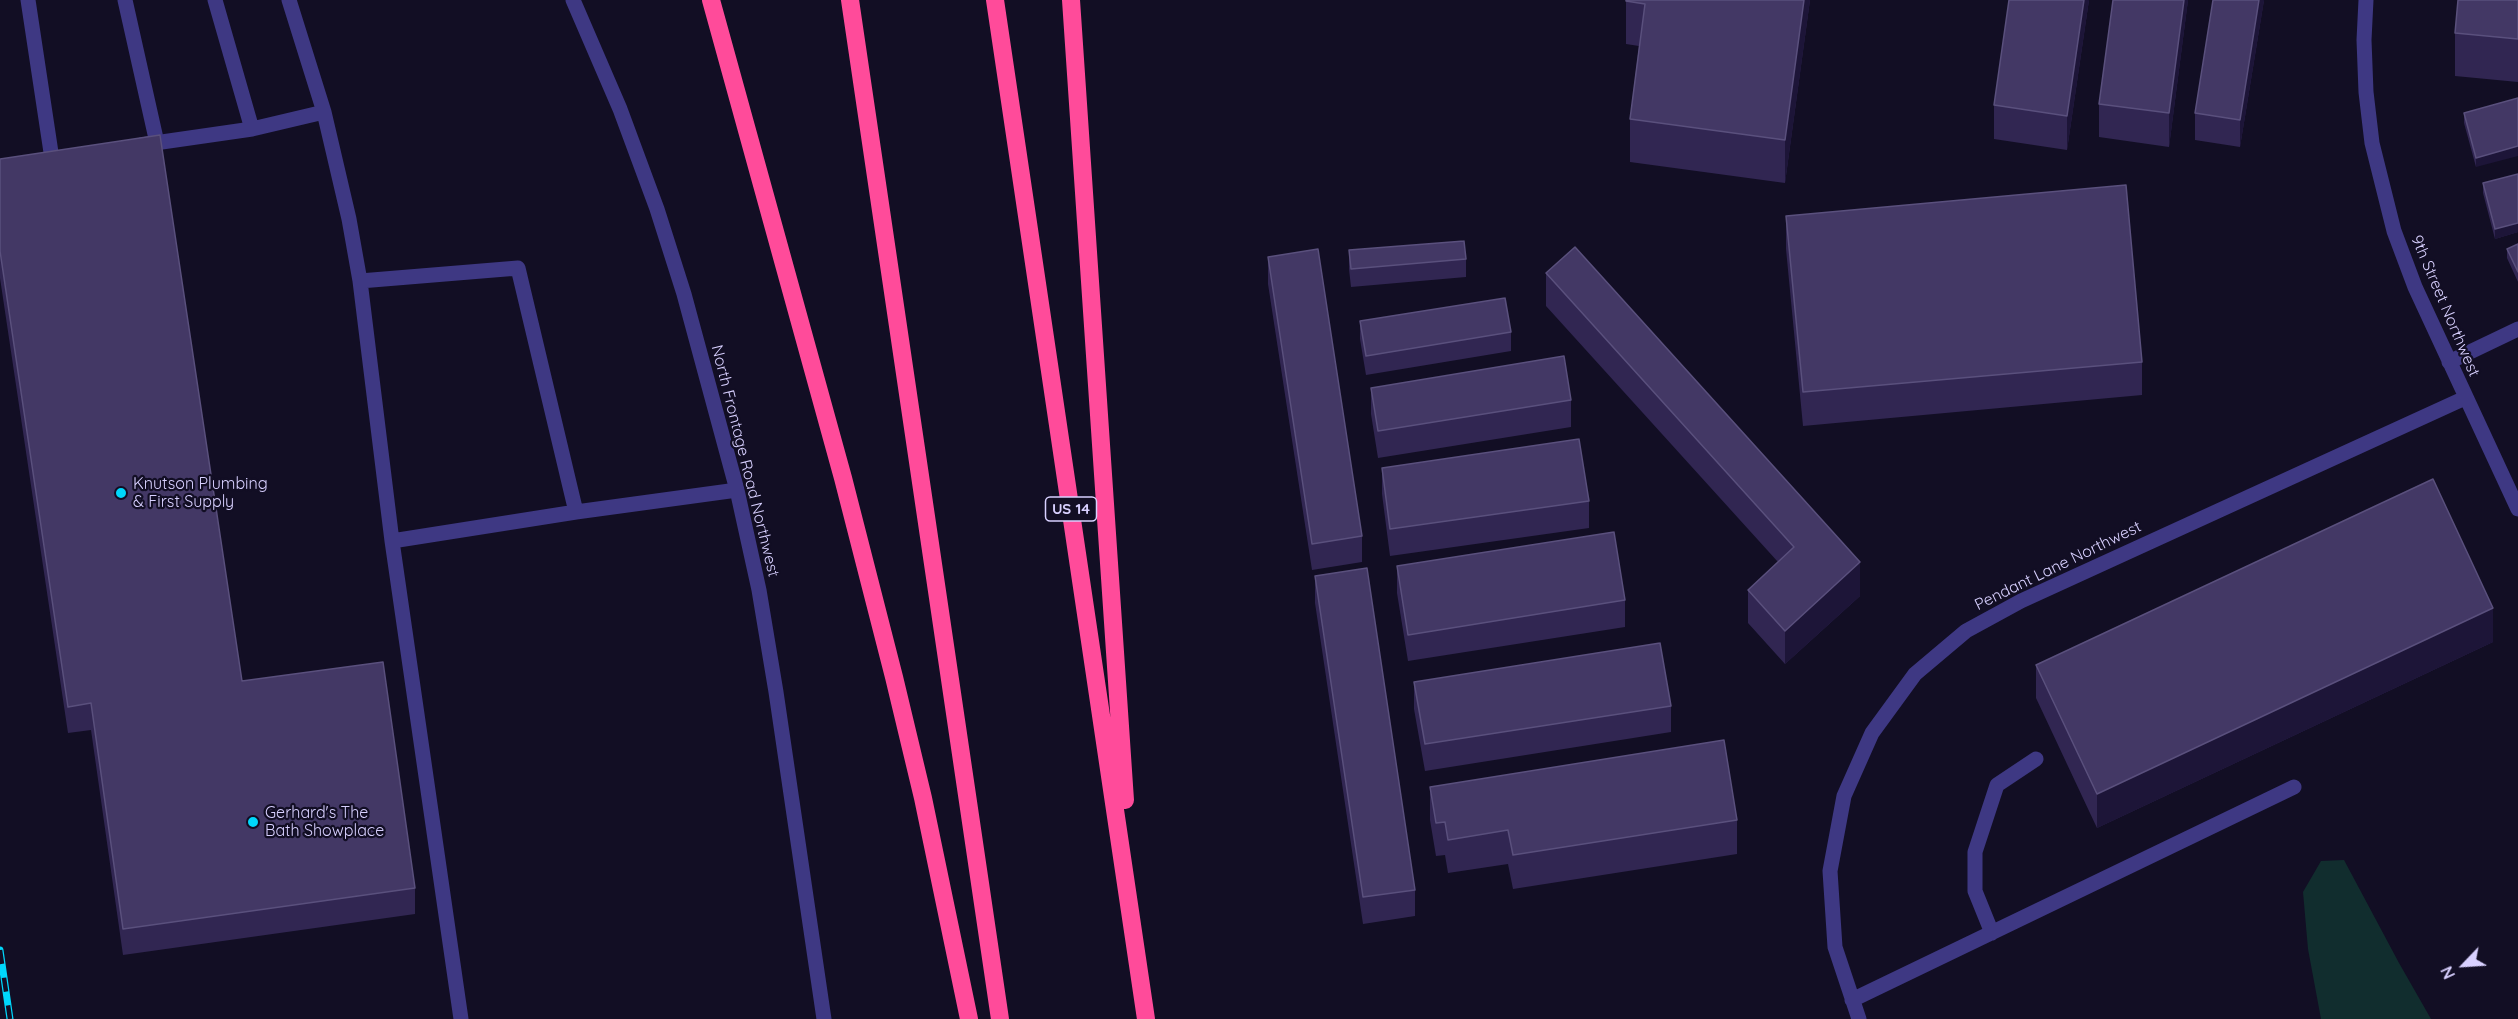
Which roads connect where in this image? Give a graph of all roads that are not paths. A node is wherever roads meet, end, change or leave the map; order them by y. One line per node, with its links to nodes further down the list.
1 (28, 0): 15 (street)
2 (125, 0): 13 (street)
3 (215, 0): 12 (street)
4 (289, 0): 11 (street)
5 (573, 0): 20 (street, North Frontage Road Northwest)
6 (711, 0): 31 (highway)
7 (850, 0): 32 (highway)
8 (996, 0): 27 (highway, US 14)
9 (1071, 0): 27 (highway)
10 (2366, 0): 18 (street, 9th Street Northwest)
11 (324, 112): 12 (street); 16 (street)
12 (252, 129): 13 (street)
13 (157, 143): 14 (street)
14 (122, 148)
15 (75, 155)
16 (360, 281): 22 (street); 23 (street)
17 (2518, 329): 18 (street)
18 (2449, 362): 19 (street, 9th Street Northwest)
19 (2465, 398): 21 (street, 9th Street Northwest); 28 (street, Pendant Lane Northwest)
20 (738, 490): 22 (street); 30 (street, North Frontage Road Northwest)
21 (2518, 510)
22 (576, 512): 23 (street)
23 (392, 541): 29 (street)
24 (2036, 759): 26 (street)
25 (2294, 787): 26 (street)
26 (1992, 933): 28 (street)
27 (1135, 940): 33 (highway, US 14)
28 (1852, 1000): 34 (street, Pendant Lane Northwest)
29 (461, 1019)
30 (824, 1019)
31 (969, 1019)
32 (1000, 1019)
33 (1146, 1019)
34 (1859, 1019)

